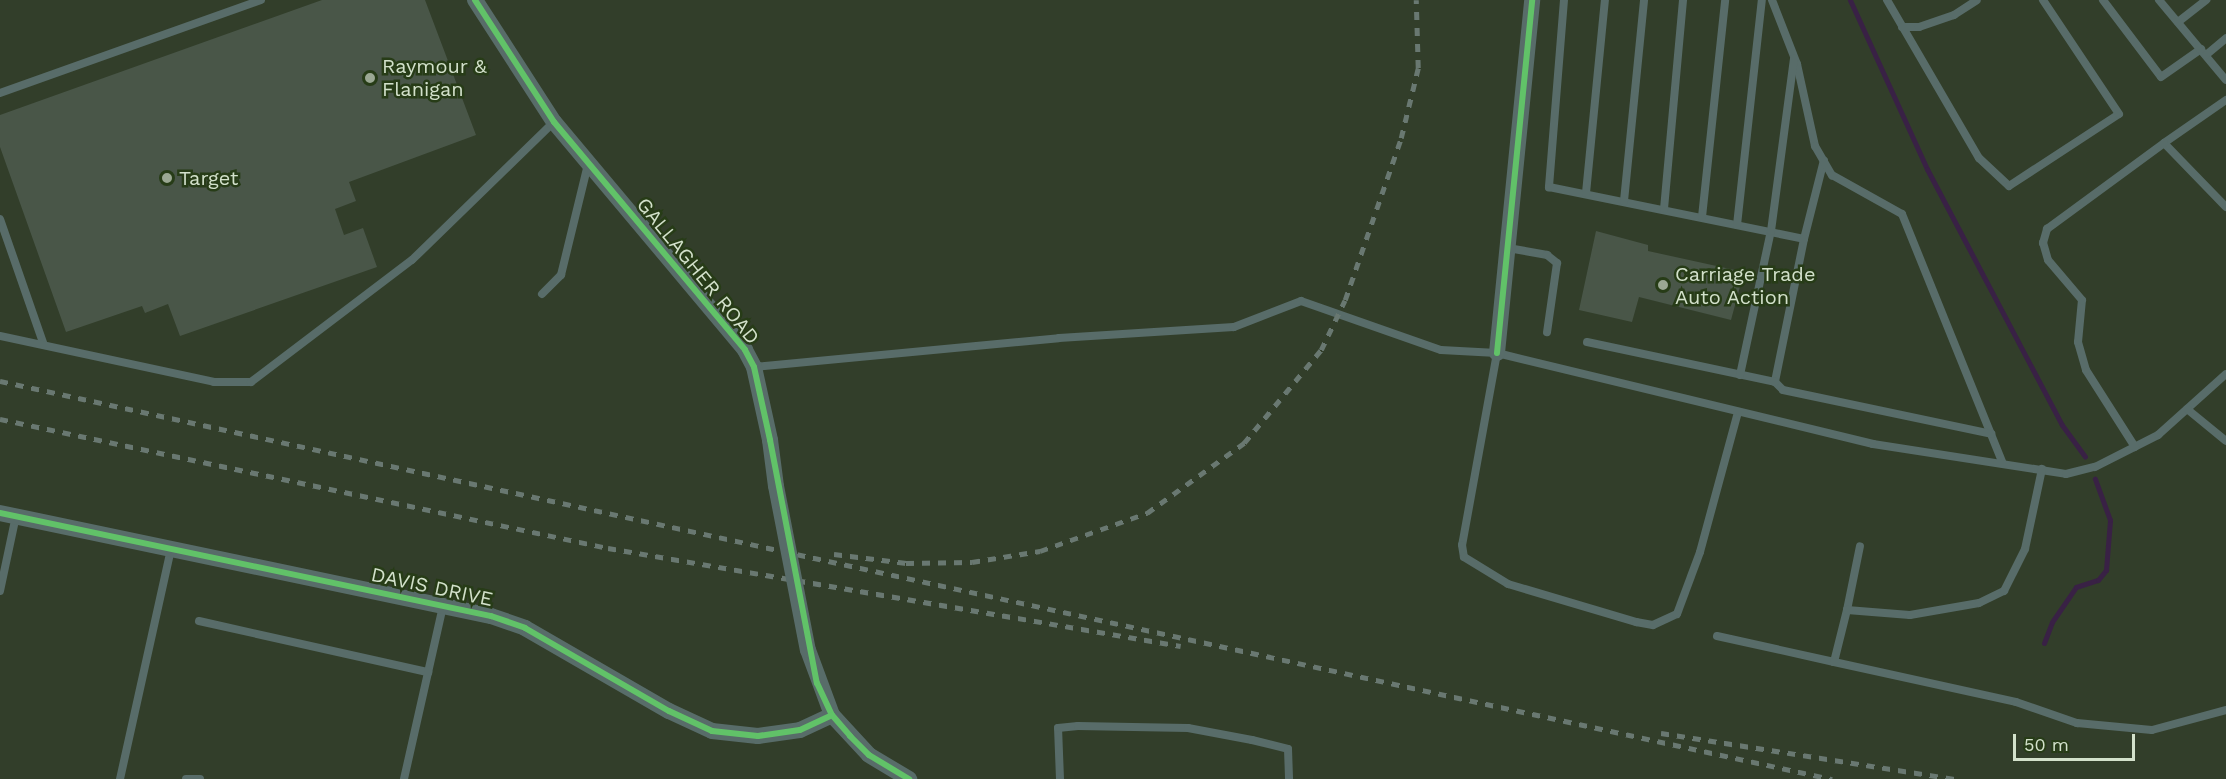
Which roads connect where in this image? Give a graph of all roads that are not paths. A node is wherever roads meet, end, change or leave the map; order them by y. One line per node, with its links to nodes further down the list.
1 (261, 0): 23 (lane)
2 (475, 0): 25 (street, GALLAGHER ROAD)
3 (1532, 0): 38 (street)
4 (1564, 0): 29 (lane)
5 (1605, 0): 29 (lane)
6 (1644, 0): 30 (lane)
7 (1683, 0): 32 (lane)
8 (1725, 0): 33 (lane)
9 (1762, 0): 35 (lane)
10 (1772, 0): 21 (lane)
11 (1887, 0): 18 (lane)
12 (1977, 0): 18 (lane)
13 (2043, 0): 18 (lane)
14 (2103, 0): 20 (lane)
15 (2159, 0): 17 (lane)
16 (2206, 0): 17 (lane)
17 (2178, 22): 20 (lane)
18 (1902, 27)
19 (2226, 38): 20 (lane)
20 (2203, 52): 22 (lane)
21 (1794, 56): 27 (lane); 36 (lane)
22 (2226, 80)
23 (0, 93)
24 (2226, 100): 26 (lane)
25 (554, 122): 28 (street, GALLAGHER ROAD); 43 (lane)
26 (2164, 143): 31 (lane); 53 (lane)
27 (1824, 160): 37 (lane); 51 (lane)
28 (588, 164): 39 (lane); 45 (street, GALLAGHER ROAD)
29 (1587, 193): 30 (lane)
30 (1624, 201): 32 (lane)
31 (2226, 207)
32 (1664, 209): 33 (lane)
33 (1702, 217): 35 (lane)
34 (0, 219): 43 (lane)
35 (1737, 225): 36 (lane)
36 (1771, 231): 37 (lane); 47 (lane)
37 (1804, 238): 48 (lane)
38 (1508, 248): 40 (lane); 44 (street)
39 (542, 294)
40 (1547, 332)
41 (0, 336): 43 (lane)
42 (1587, 342): 47 (lane)
43 (44, 345)
44 (1497, 353): 45 (lane); 50 (lane); 50 (lane)
45 (754, 368): 67 (street, GALLAGHER ROAD, bridge)
46 (2226, 374): 49 (lane)
47 (1740, 375): 48 (lane)
48 (1775, 382): 51 (lane)
49 (2187, 409): 52 (lane); 53 (lane)
50 (1738, 412): 54 (lane)
51 (1991, 434): 54 (lane)
52 (2226, 441)
53 (2135, 447): 55 (lane)
54 (2002, 462): 55 (lane)
55 (2042, 469): 61 (lane)
56 (8, 514): 58 (street, DAVIS DRIVE); 59 (lane)
57 (1860, 546): 61 (lane)
58 (171, 549): 60 (street, DAVIS DRIVE); 68 (lane)
59 (0, 591)
60 (443, 606): 65 (lane); 67 (street, DAVIS DRIVE)
61 (1847, 610): 64 (lane)
62 (200, 621): 65 (lane)
63 (1717, 636): 64 (lane)
64 (1834, 662): 66 (lane)
65 (428, 672): 71 (lane)
66 (2226, 710)
67 (832, 715): 72 (street, GALLAGHER ROAD)
68 (120, 779)
69 (186, 779): 70 (lane)
70 (200, 779)
71 (404, 779)
72 (909, 779)
73 (1060, 779): 74 (lane)
74 (1289, 779)

